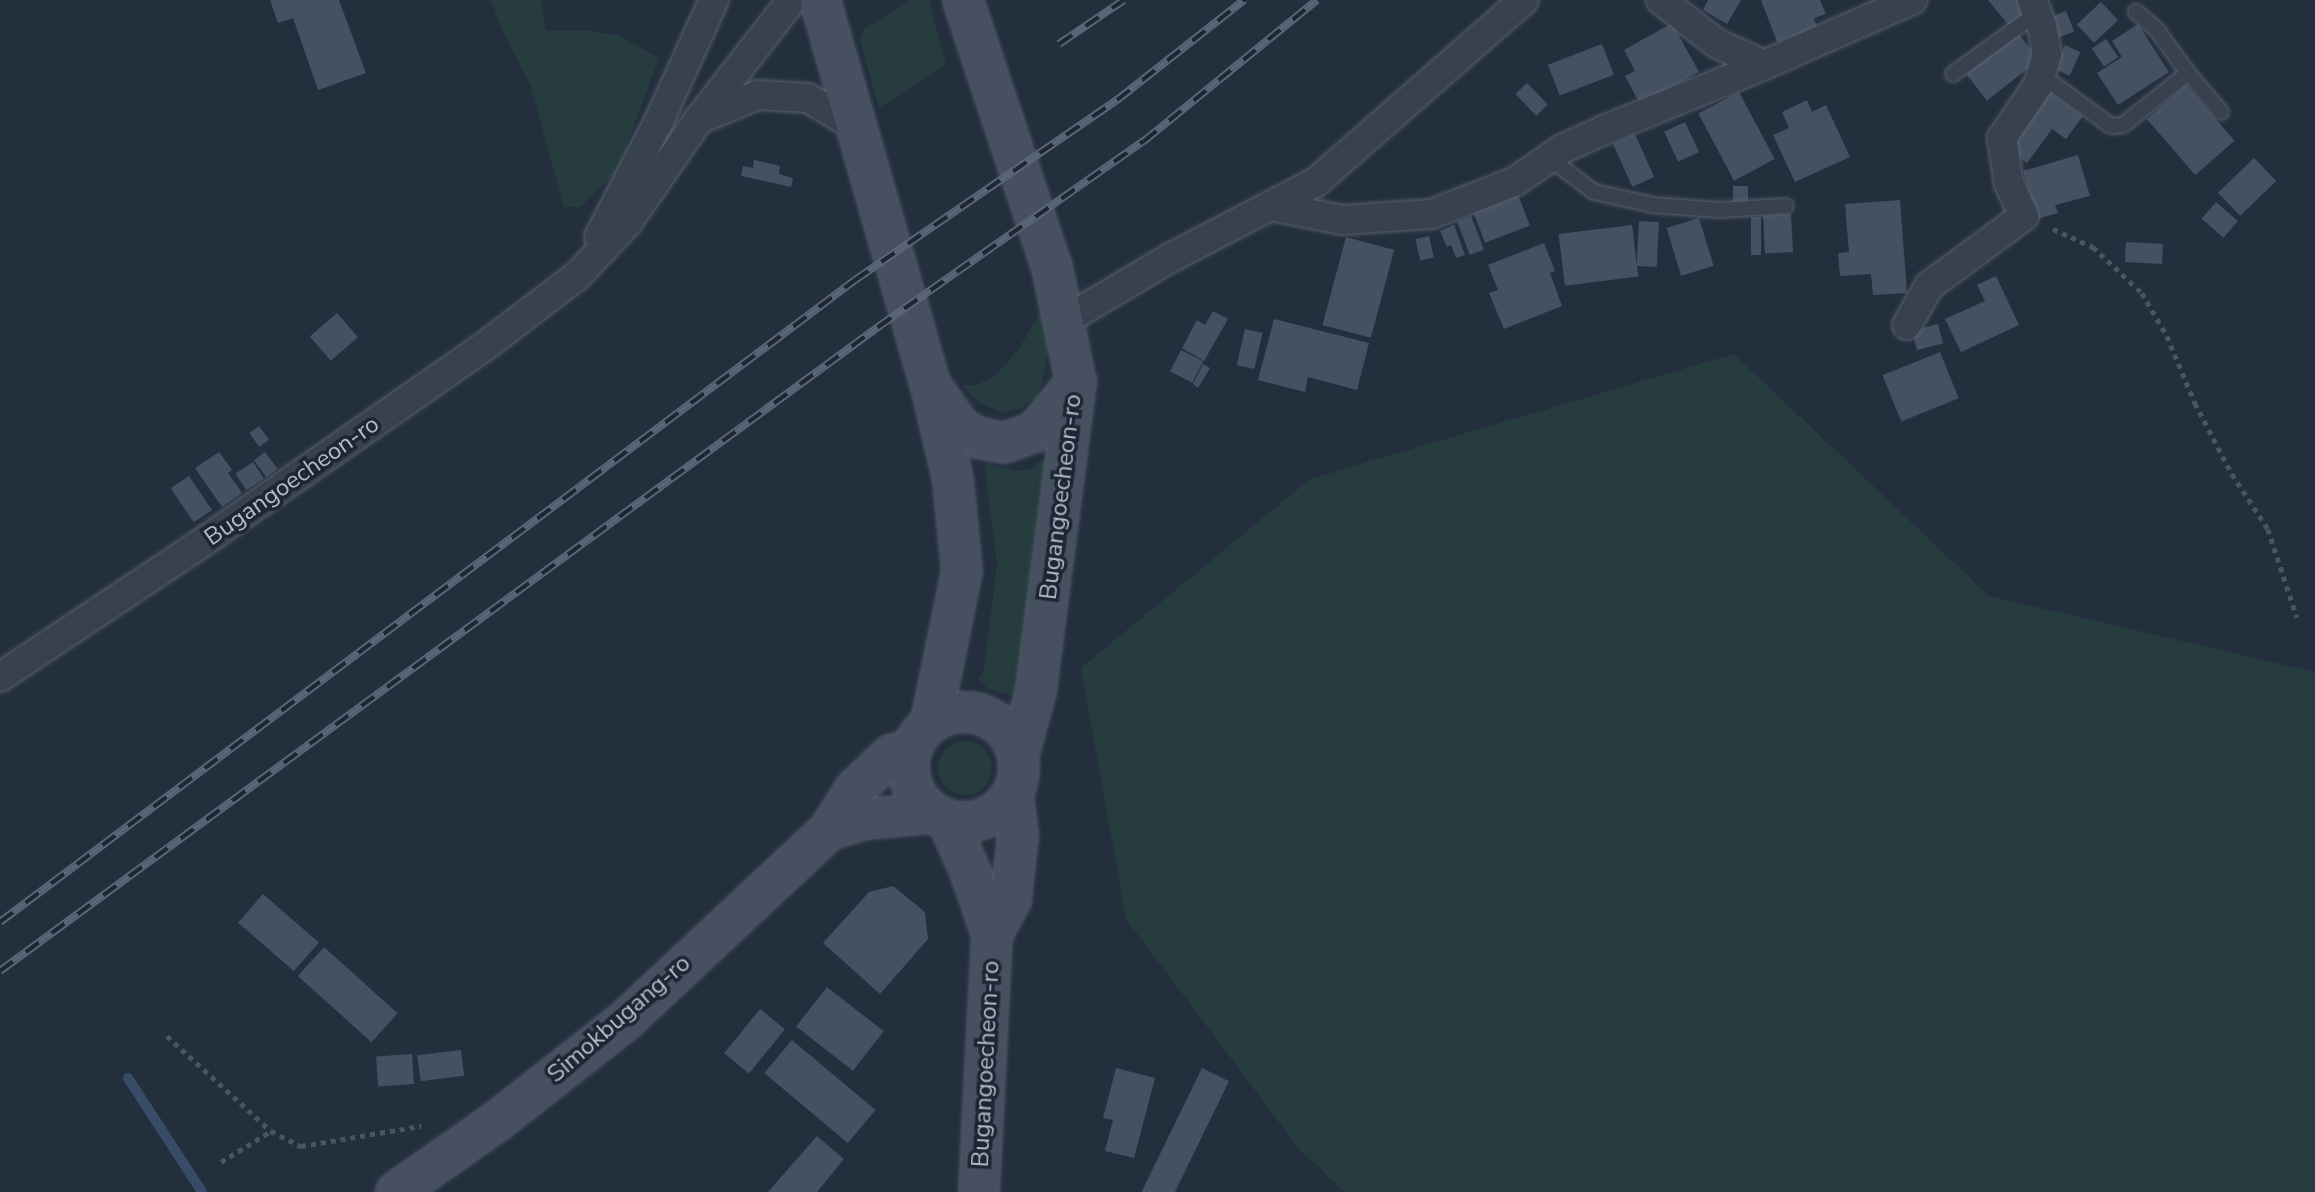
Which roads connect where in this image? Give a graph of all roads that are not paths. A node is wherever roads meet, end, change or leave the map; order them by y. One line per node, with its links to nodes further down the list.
1 (714, 0): 20 (street)
2 (792, 0): 15 (street, Bugangoecheon-ro)
3 (820, 0): 16 (main road)
4 (963, 0): 21 (main road, Bugangoecheon-ro)
5 (1524, 0): 18 (street)
6 (1661, 0): 10 (street)
7 (1913, 1): 10 (street)
8 (2035, 6): 12 (lane); 13 (street)
9 (2136, 12): 11 (lane)
10 (1764, 65): 17 (street)
11 (2188, 73): 13 (lane); 14 (lane)
12 (1954, 74)
13 (2041, 75): 22 (street)
14 (2221, 112)
15 (699, 119): 16 (street); 20 (street, Bugangoecheon-ro)
16 (855, 126): 24 (main road)
17 (1549, 158): 18 (street); 19 (lane)
18 (1270, 206): 21 (street)
19 (1786, 206)
20 (577, 276): 25 (street, Bugangoecheon-ro)
21 (1064, 321): 23 (main road, Bugangoecheon-ro)
22 (1907, 325)
23 (1076, 382): 24 (main road); 27 (main road, Bugangoecheon-ro)
24 (931, 386): 26 (main road)
25 (0, 677)
26 (921, 736): 27 (main road); 29 (main road); 30 (main road)
27 (1018, 757): 28 (main road)
28 (1013, 794): 29 (main road); 31 (main road, Bugangoecheon-ro)
29 (940, 817): 30 (main road); 31 (main road, Bugangoecheon-ro)
30 (828, 830): 32 (main road, Simokbugang-ro)
31 (992, 935): 33 (main road, Bugangoecheon-ro)
32 (396, 1192)
33 (979, 1192)

